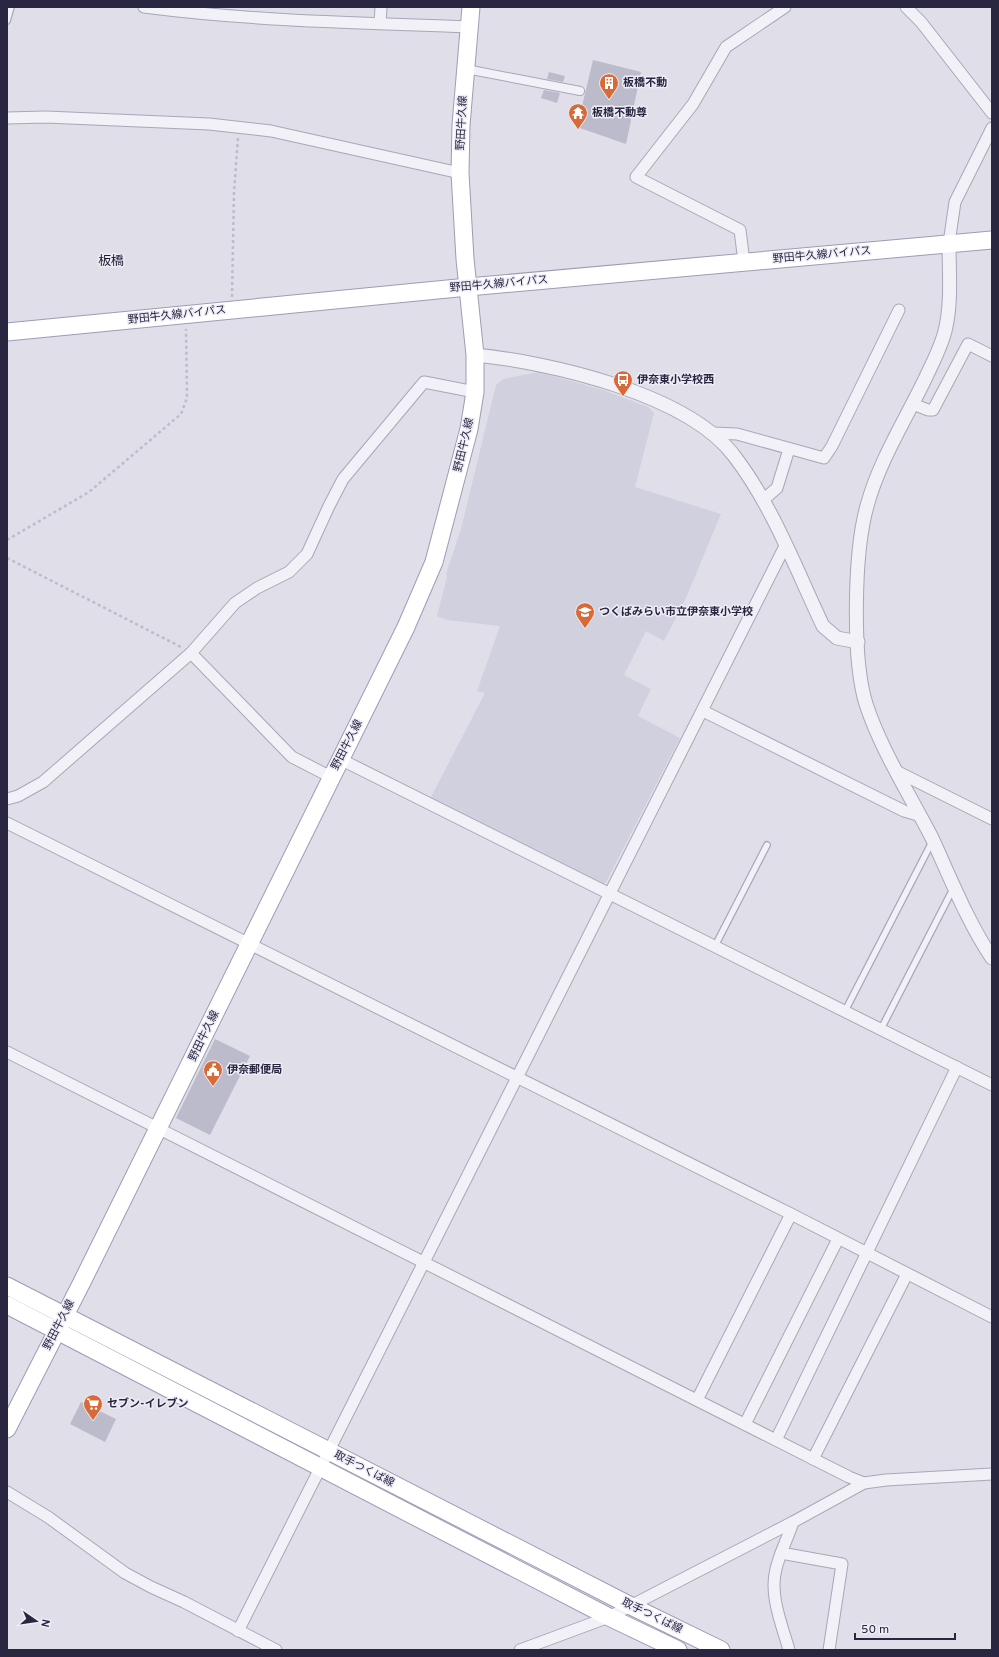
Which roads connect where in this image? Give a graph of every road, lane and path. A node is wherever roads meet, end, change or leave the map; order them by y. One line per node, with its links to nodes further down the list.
1 (10, 7): 7 (lane)
2 (144, 7): 8 (street)
3 (381, 7): 8 (street)
4 (471, 7): 9 (main road, 野田牛久線)
5 (785, 7): 19 (street)
6 (906, 7): 12 (street)
7 (8, 21)
8 (380, 23): 9 (street)
9 (470, 27): 10 (main road, 野田牛久線)
10 (466, 69): 11 (street); 16 (main road, 野田牛久線)
11 (580, 92)
12 (992, 113)
13 (7, 118): 14 (street)
14 (239, 128): 16 (street); 21 (path)
15 (992, 128): 18 (street)
16 (460, 173): 20 (main road, 野田牛久線)
17 (992, 240): 18 (main road, 野田牛久線バイパス)
18 (949, 243): 19 (main road, 野田牛久線バイパス); 28 (street)
19 (744, 262): 20 (main road, 野田牛久線バイパス)
20 (468, 287): 21 (main road, 野田牛久線バイパス); 25 (main road, 野田牛久線)
21 (231, 310): 23 (main road, 野田牛久線バイパス)
22 (899, 310): 30 (street)
23 (186, 314): 24 (main road, 野田牛久線バイパス); 32 (path)
24 (7, 332)
25 (475, 355): 27 (main road, 野田牛久線); 29 (street)
26 (992, 356): 28 (street)
27 (475, 392): 36 (street); 38 (main road, 野田牛久線)
28 (913, 404): 35 (street)
29 (712, 433): 30 (street); 31 (street)
30 (789, 449): 31 (street)
31 (763, 500): 33 (street)
32 (7, 540)
33 (785, 546): 35 (street); 37 (street)
34 (7, 558): 36 (path)
35 (858, 642): 39 (street)
36 (191, 653): 40 (street); 41 (street)
37 (703, 711): 42 (street); 48 (street)
38 (340, 759): 40 (main road, 野田牛久線); 48 (street)
39 (898, 772): 42 (street); 43 (street)
40 (331, 777): 49 (main road, 野田牛久線)
41 (7, 799)
42 (921, 816): 45 (street)
43 (992, 819)
44 (7, 823): 49 (street)
45 (933, 840): 47 (street); 52 (lane)
46 (766, 845): 50 (lane)
47 (955, 885): 51 (street); 53 (lane)
48 (610, 894): 50 (street); 56 (street)
49 (249, 943): 56 (street); 58 (main road, 野田牛久線)
50 (715, 946): 52 (street)
51 (992, 958)
52 (846, 1011): 53 (street)
53 (882, 1029): 55 (street)
54 (7, 1052): 58 (street)
55 (957, 1067): 57 (street); 61 (street)
56 (517, 1077): 59 (street); 62 (street)
57 (992, 1085)
58 (157, 1129): 62 (street); 67 (main road, 野田牛久線)
59 (791, 1214): 60 (street); 68 (street)
60 (838, 1239): 61 (street); 69 (street)
61 (867, 1254): 63 (street); 71 (street)
62 (424, 1263): 68 (street); 72 (street)
63 (907, 1274): 66 (street); 73 (street)
64 (7, 1286): 67 (main road, 取手つくば線)
65 (7, 1305): 67 (main road, 取手つくば線)
66 (992, 1317)
67 (60, 1323): 70 (main road, 野田牛久線); 72 (main road, 取手つくば線); 74 (main road, 取手つくば線)
68 (697, 1400): 69 (street)
69 (745, 1424): 71 (street)
70 (7, 1429)
71 (776, 1440): 73 (street)
72 (330, 1452): 74 (street); 80 (main road, 取手つくば線)
73 (813, 1459): 76 (street)
74 (322, 1468): 81 (main road, 取手つくば線); 82 (street)
75 (992, 1474): 76 (street)
76 (864, 1483): 78 (street)
77 (7, 1492): 82 (street)
78 (793, 1522): 79 (street); 80 (street)
79 (781, 1553): 87 (street); 88 (street)
80 (631, 1606): 81 (street); 86 (main road, 取手つくば線)
81 (609, 1617): 84 (street); 85 (main road, 取手つくば線)
82 (238, 1631): 83 (street)
83 (276, 1650)
84 (520, 1650)
85 (678, 1650)
86 (721, 1650)
87 (789, 1650)
88 (829, 1650)

